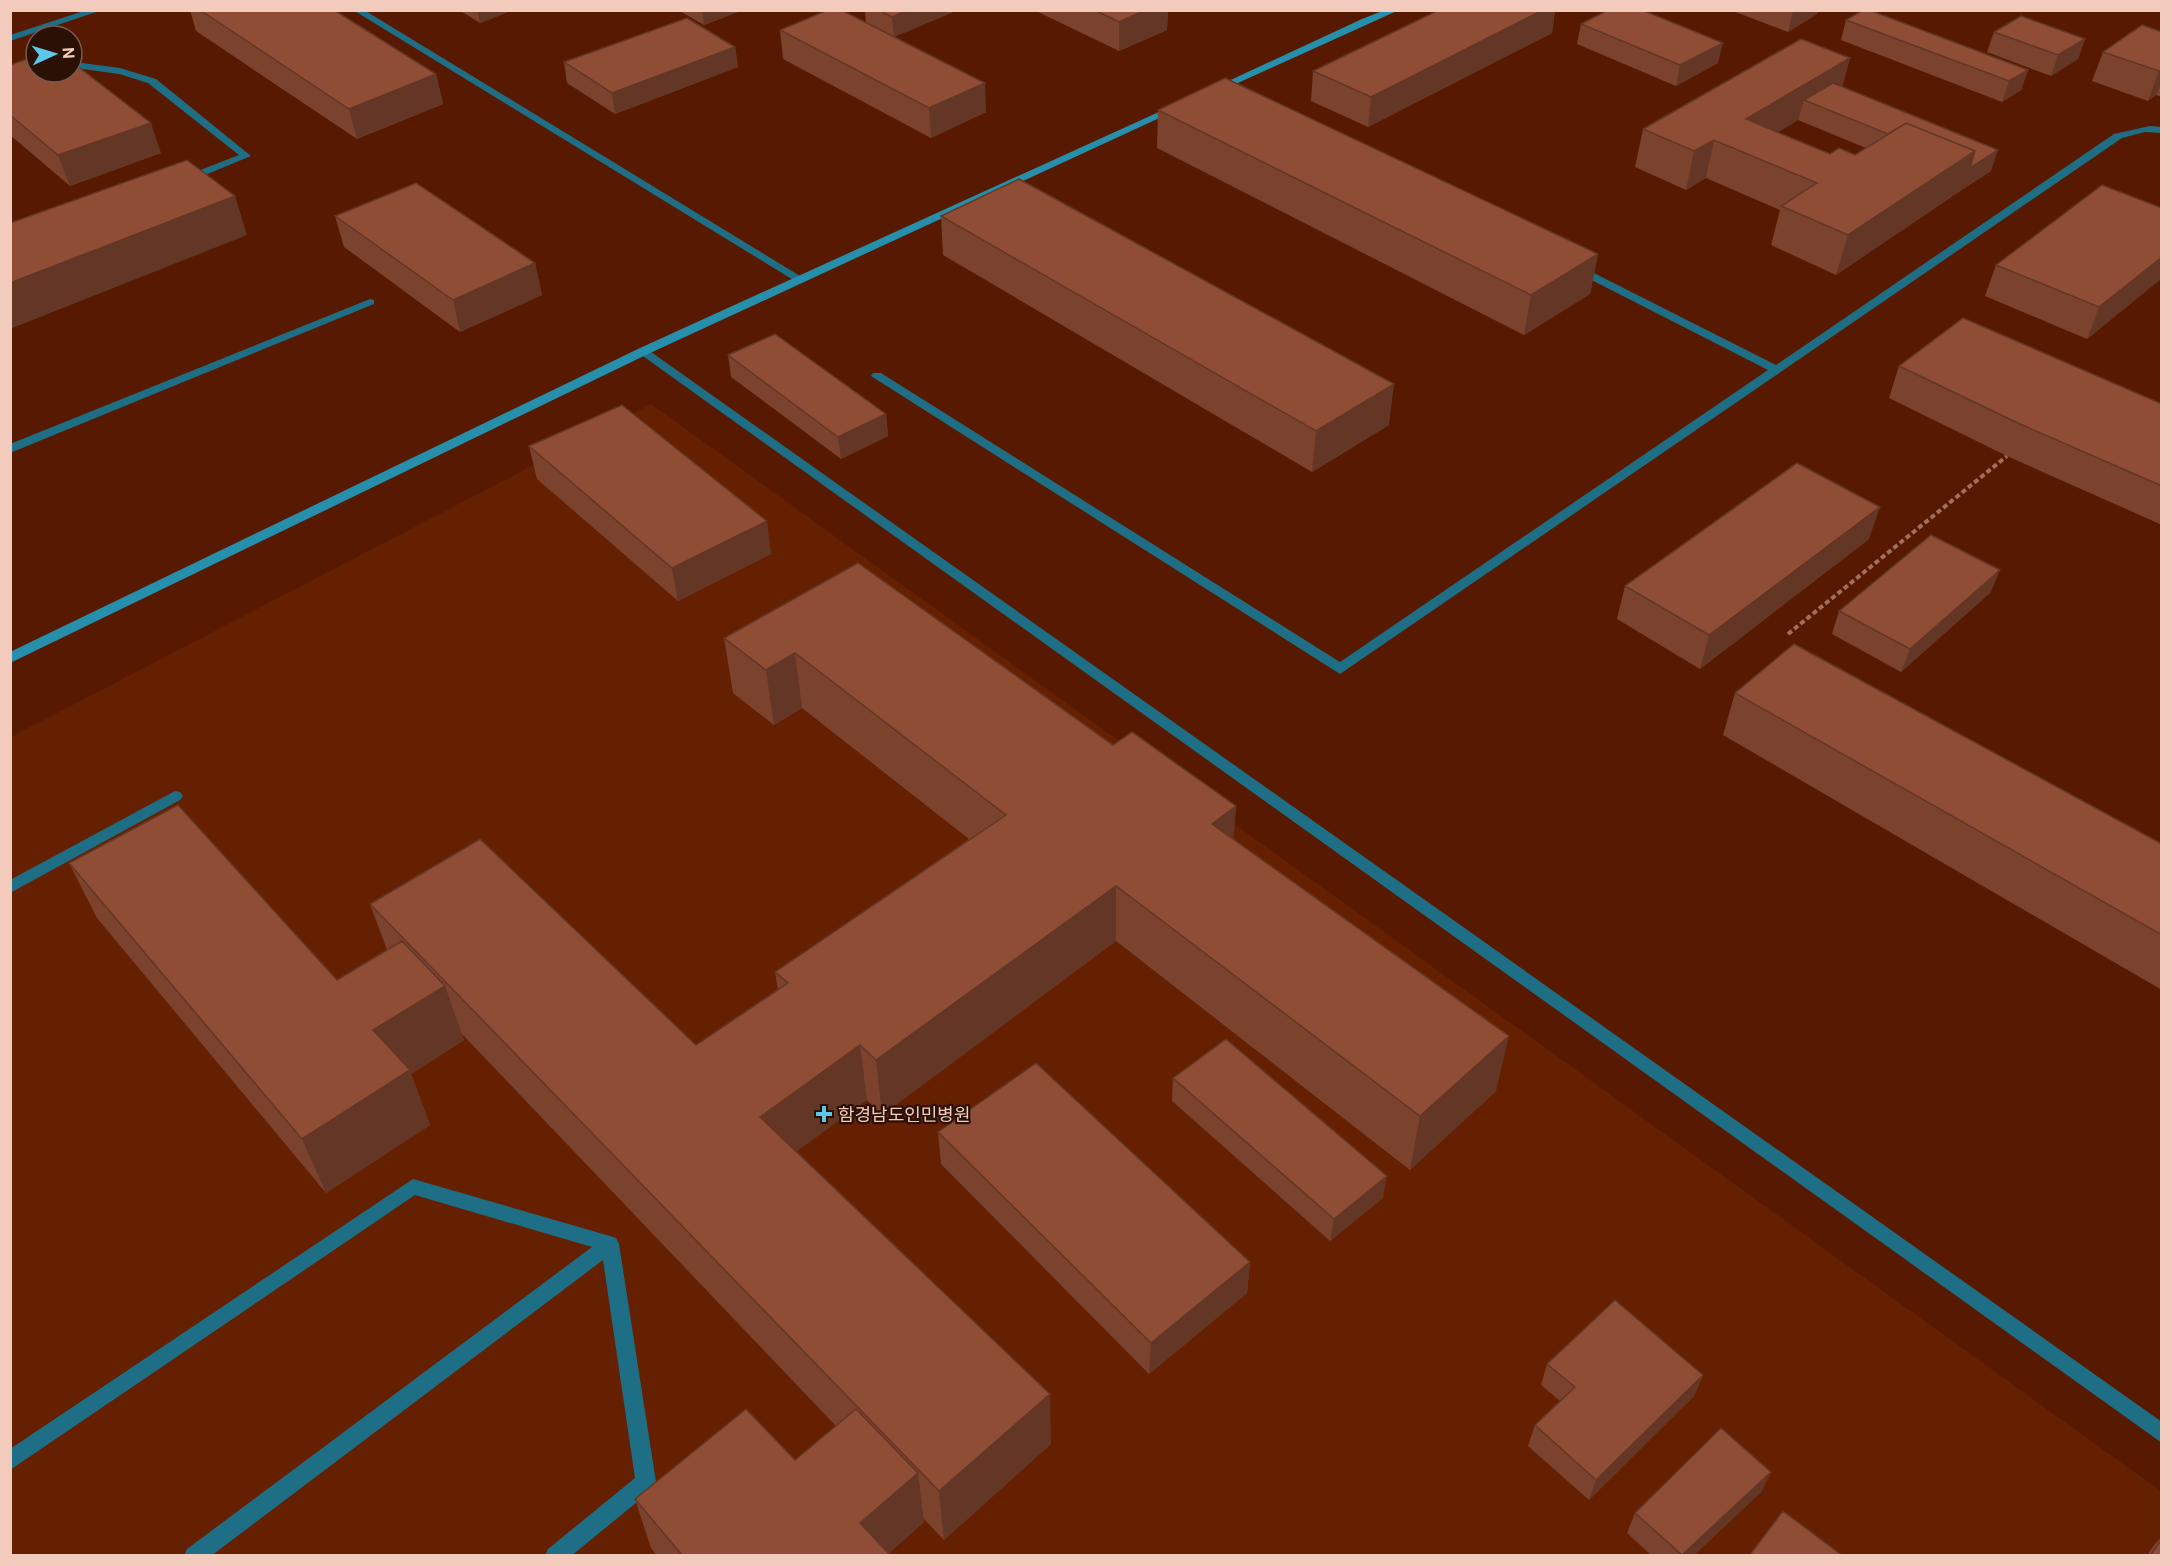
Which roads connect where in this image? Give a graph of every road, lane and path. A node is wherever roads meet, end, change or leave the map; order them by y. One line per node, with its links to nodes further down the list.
1 (98, 10): 4 (street)
2 (357, 10): 9 (street)
3 (1395, 10): 9 (street)
4 (10, 38)
5 (84, 66): 7 (street)
6 (2162, 130): 12 (street)
7 (168, 186)
8 (1563, 261): 12 (street)
9 (799, 279): 11 (street)
10 (370, 302): 14 (street)
11 (644, 351): 17 (street); 21 (street)
12 (1776, 370): 13 (street)
13 (877, 376)
14 (10, 449)
15 (2007, 456): 16 (path)
16 (1788, 634)
17 (10, 658)
18 (175, 796): 19 (street)
19 (10, 887)
20 (610, 1244): 22 (street); 23 (street); 24 (street)
21 (2162, 1434)
22 (10, 1461)
23 (194, 1556)
24 (555, 1556)

